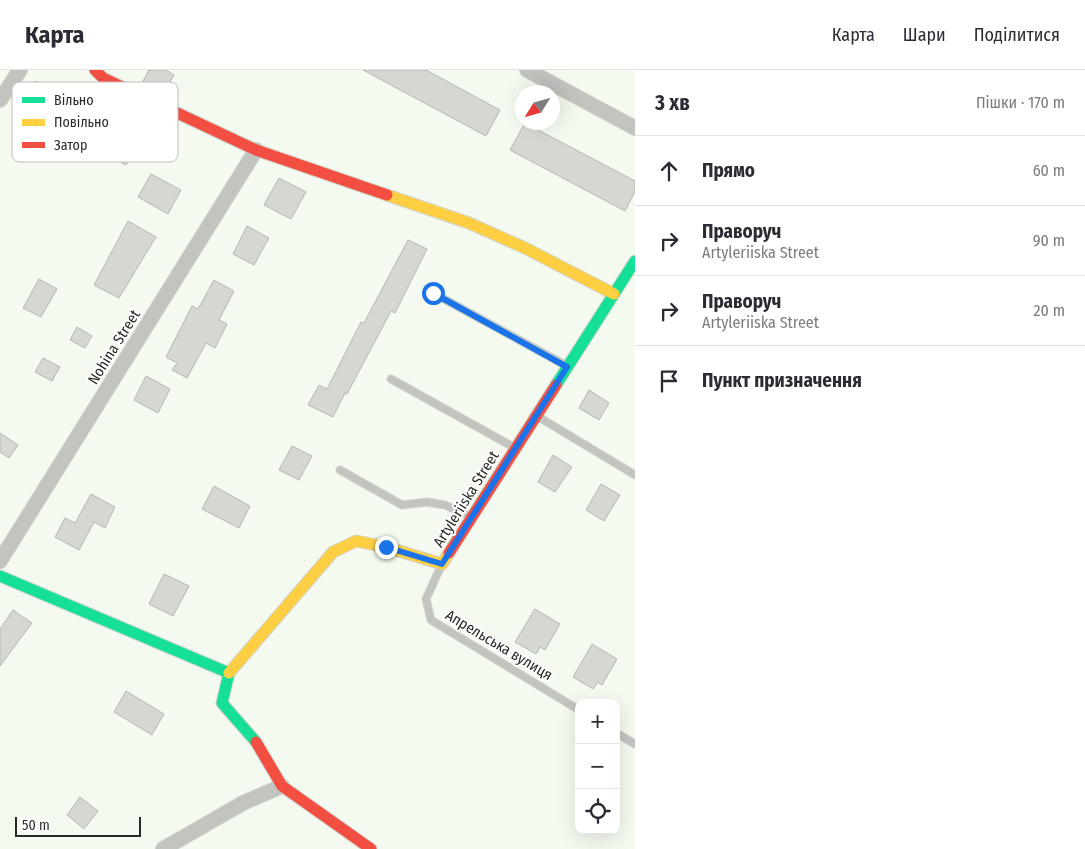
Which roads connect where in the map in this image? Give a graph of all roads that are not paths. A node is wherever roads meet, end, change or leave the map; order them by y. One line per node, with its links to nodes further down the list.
1 (20, 70): 5 (street)
2 (95, 70): 4 (street)
3 (526, 70): 7 (street)
4 (112, 82)
5 (0, 100)
6 (178, 113): 8 (street)
7 (635, 128)
8 (256, 150): 11 (street); 19 (street, Nohina Street)
9 (635, 261): 11 (street, Artyleriiska Street)
10 (433, 293): 12 (lane)
11 (614, 294): 12 (street, Artyleriiska Street)
12 (567, 367): 14 (street, Artyleriiska Street)
13 (391, 379): 15 (lane)
14 (536, 415): 15 (street, Artyleriiska Street); 17 (lane)
15 (515, 448): 18 (street, Artyleriiska Street)
16 (340, 470): 18 (lane)
17 (635, 475)
18 (472, 517): 20 (street, Artyleriiska Street)
19 (0, 560)
20 (442, 564): 22 (street, Artyleriiska Street); 23 (lane, Апрельська вулиця)
21 (0, 576): 22 (street)
22 (229, 674): 26 (street)
23 (575, 708)
24 (620, 735): 25 (lane)
25 (635, 744)
26 (282, 786): 27 (street); 28 (street)
27 (163, 849)
28 (372, 849)

